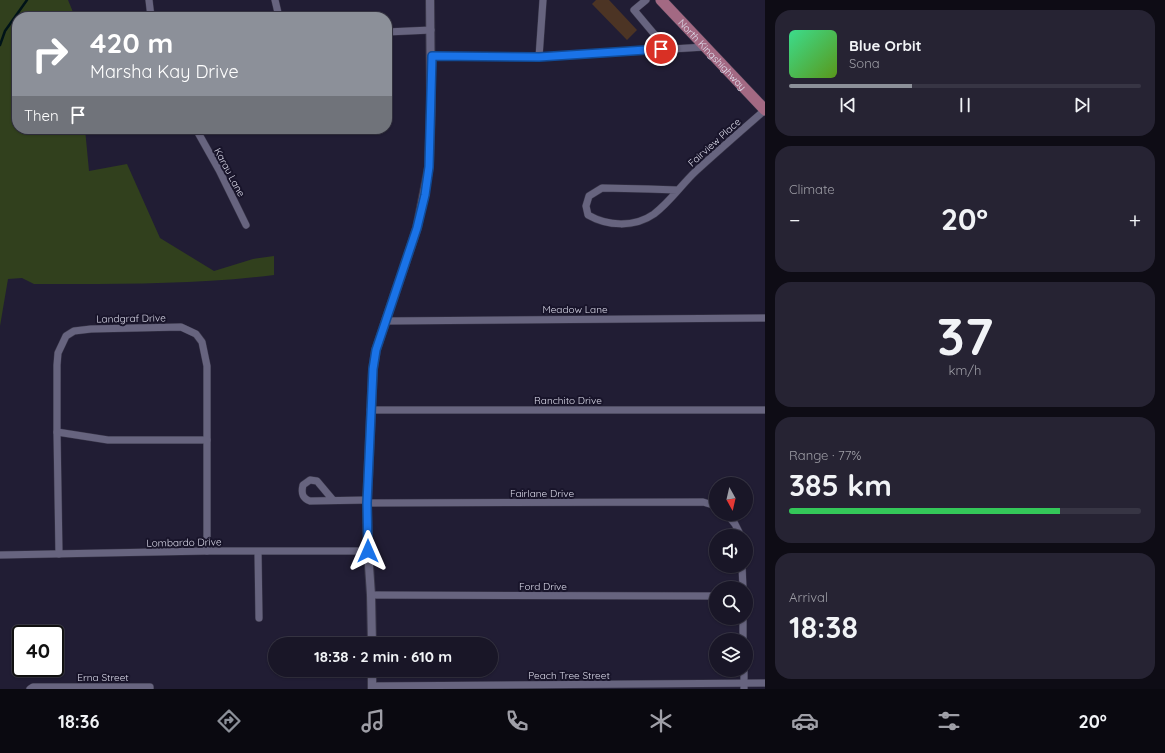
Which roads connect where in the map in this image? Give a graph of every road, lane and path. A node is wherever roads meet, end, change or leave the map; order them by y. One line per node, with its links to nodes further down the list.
1 (149, 0): 7 (street)
2 (275, 0): 8 (street)
3 (430, 0): 9 (street)
4 (543, 0): 14 (street)
5 (646, 0): 12 (street)
6 (661, 0): 11 (main road, North Kingshighway)
7 (150, 12)
8 (278, 12)
9 (431, 30): 10 (street); 13 (street)
10 (392, 32)
11 (705, 47): 12 (street); 15 (main road, North Kingshighway)
12 (661, 49): 14 (street)
13 (432, 56): 14 (street); 20 (street)
14 (539, 57)
15 (765, 110): 17 (street, Fairview Place)
16 (199, 134): 18 (street, Karau Lane)
17 (677, 190): 17 (street, Fairview Place)
18 (246, 225)
19 (765, 318): 20 (street, Meadow Lane)
20 (386, 321): 21 (street)
21 (370, 410): 22 (street, Ranchito Drive); 26 (street)
22 (765, 410)
23 (57, 432): 24 (street); 24 (street, Landgraf Drive); 31 (street, Landgraf Drive)
24 (207, 440): 28 (street, Landgraf Drive)
25 (333, 500): 26 (street, Fairlane Drive)
26 (367, 501): 27 (street, Fairlane Drive); 29 (street)
27 (709, 504)
28 (206, 551): 30 (street, Lombardo Drive); 31 (street, Lombardo Drive)
29 (368, 551): 30 (street, Lombardo Drive); 33 (street)
30 (258, 552): 35 (street)
31 (59, 554): 32 (street, Lombardo Drive)
32 (0, 555)
33 (371, 595): 34 (street, Ford Drive); 36 (street)
34 (709, 596)
35 (259, 618)
36 (372, 637)
37 (372, 677): 42 (street)
38 (765, 683): 39 (street, Peach Tree Street)
39 (744, 687): 42 (street, Peach Tree Street)
40 (32, 688): 41 (street, Erna Street)
41 (150, 688)
42 (372, 688)

